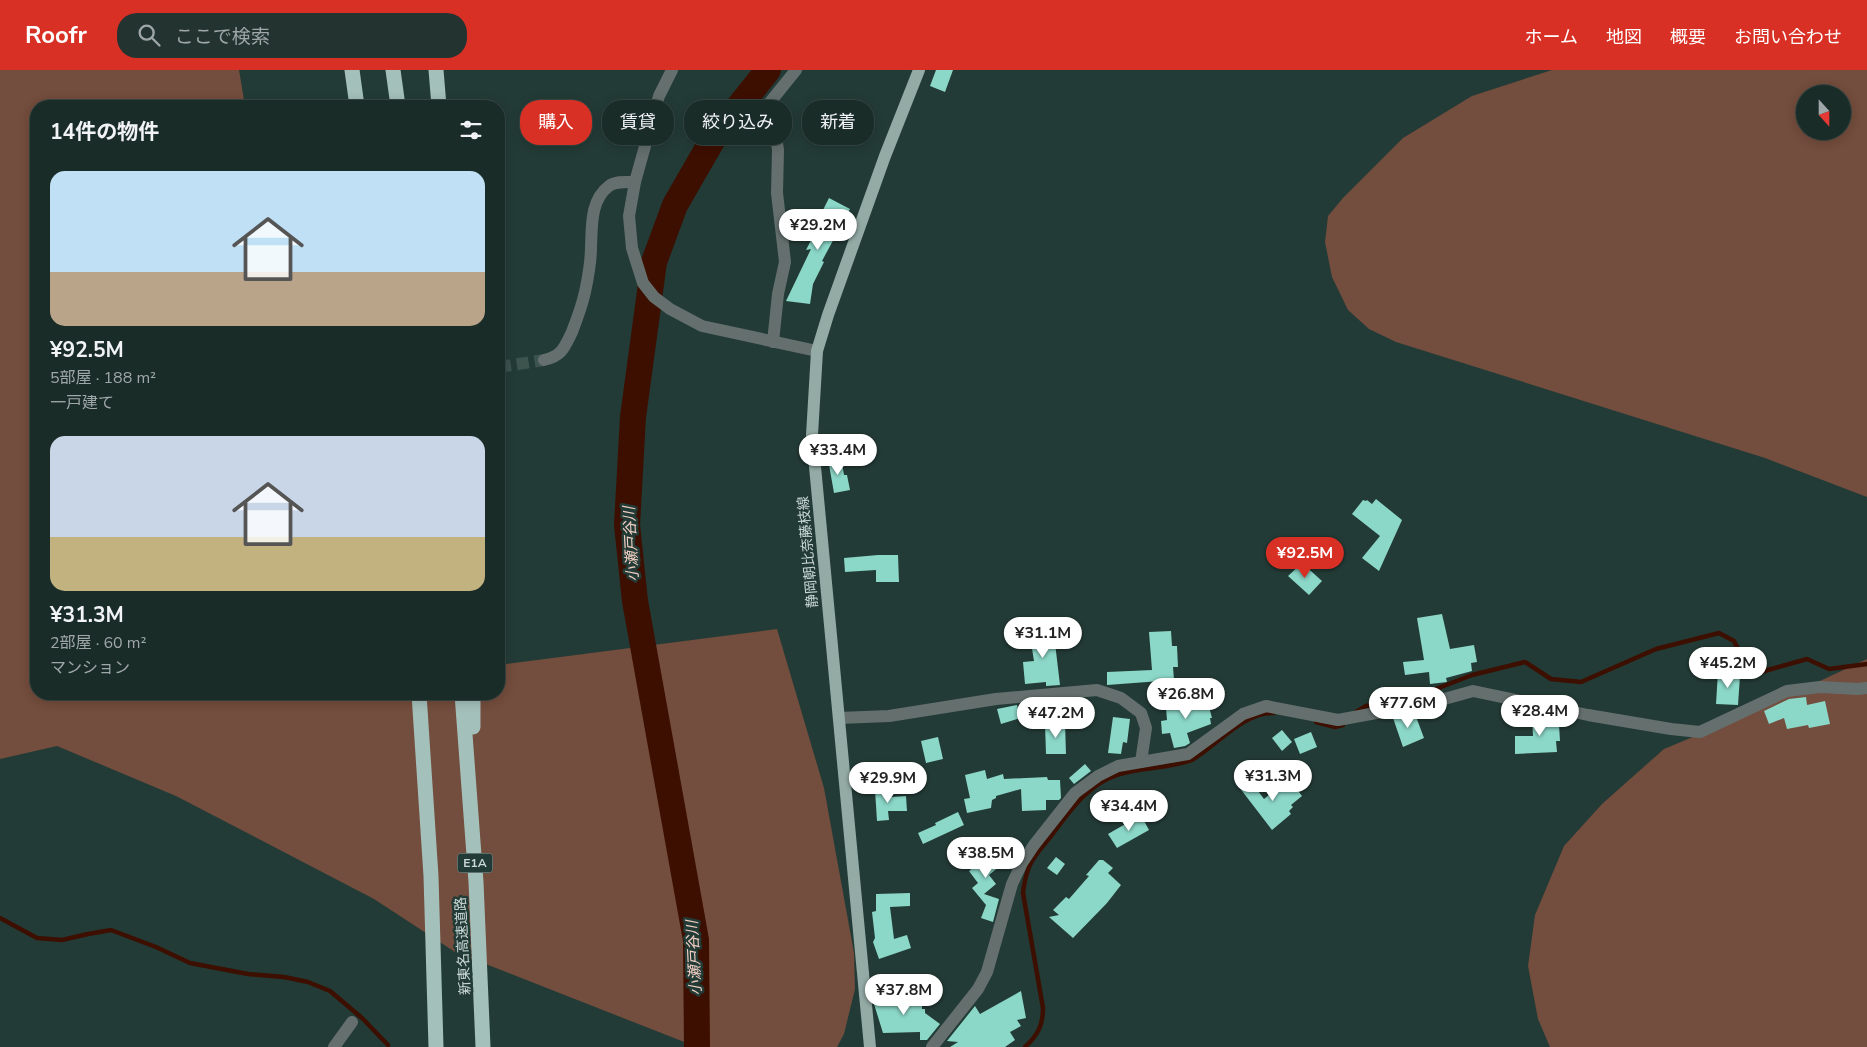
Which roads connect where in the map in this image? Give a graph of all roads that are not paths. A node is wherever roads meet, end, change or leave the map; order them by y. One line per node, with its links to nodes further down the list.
1 (352, 70): 8 (highway)
2 (393, 70): 9 (highway)
3 (438, 70): 7 (highway)
4 (672, 70): 10 (street)
5 (796, 70): 11 (street)
6 (919, 70): 12 (main road, 静岡朝比奈藤枝線)
7 (439, 99)
8 (355, 100)
9 (397, 100)
10 (634, 182): 11 (street); 13 (street)
11 (773, 342): 12 (street)
12 (817, 351): 18 (main road, 静岡朝比奈藤枝線)
13 (544, 360)
14 (1867, 688): 19 (street)
15 (419, 700): 24 (highway, 新東名高速道路)
16 (462, 700): 20 (highway, 新東名高速道路 / E1A)
17 (473, 700): 20 (highway)
18 (839, 718): 19 (street); 25 (main road, 静岡朝比奈藤枝線)
19 (1141, 762): 26 (street)
20 (476, 882): 22 (highway, 新東名高速道路 / E1A)
21 (352, 1022): 23 (street)
22 (484, 1040)
23 (334, 1047)
24 (436, 1047)
25 (870, 1047)
26 (932, 1047)

